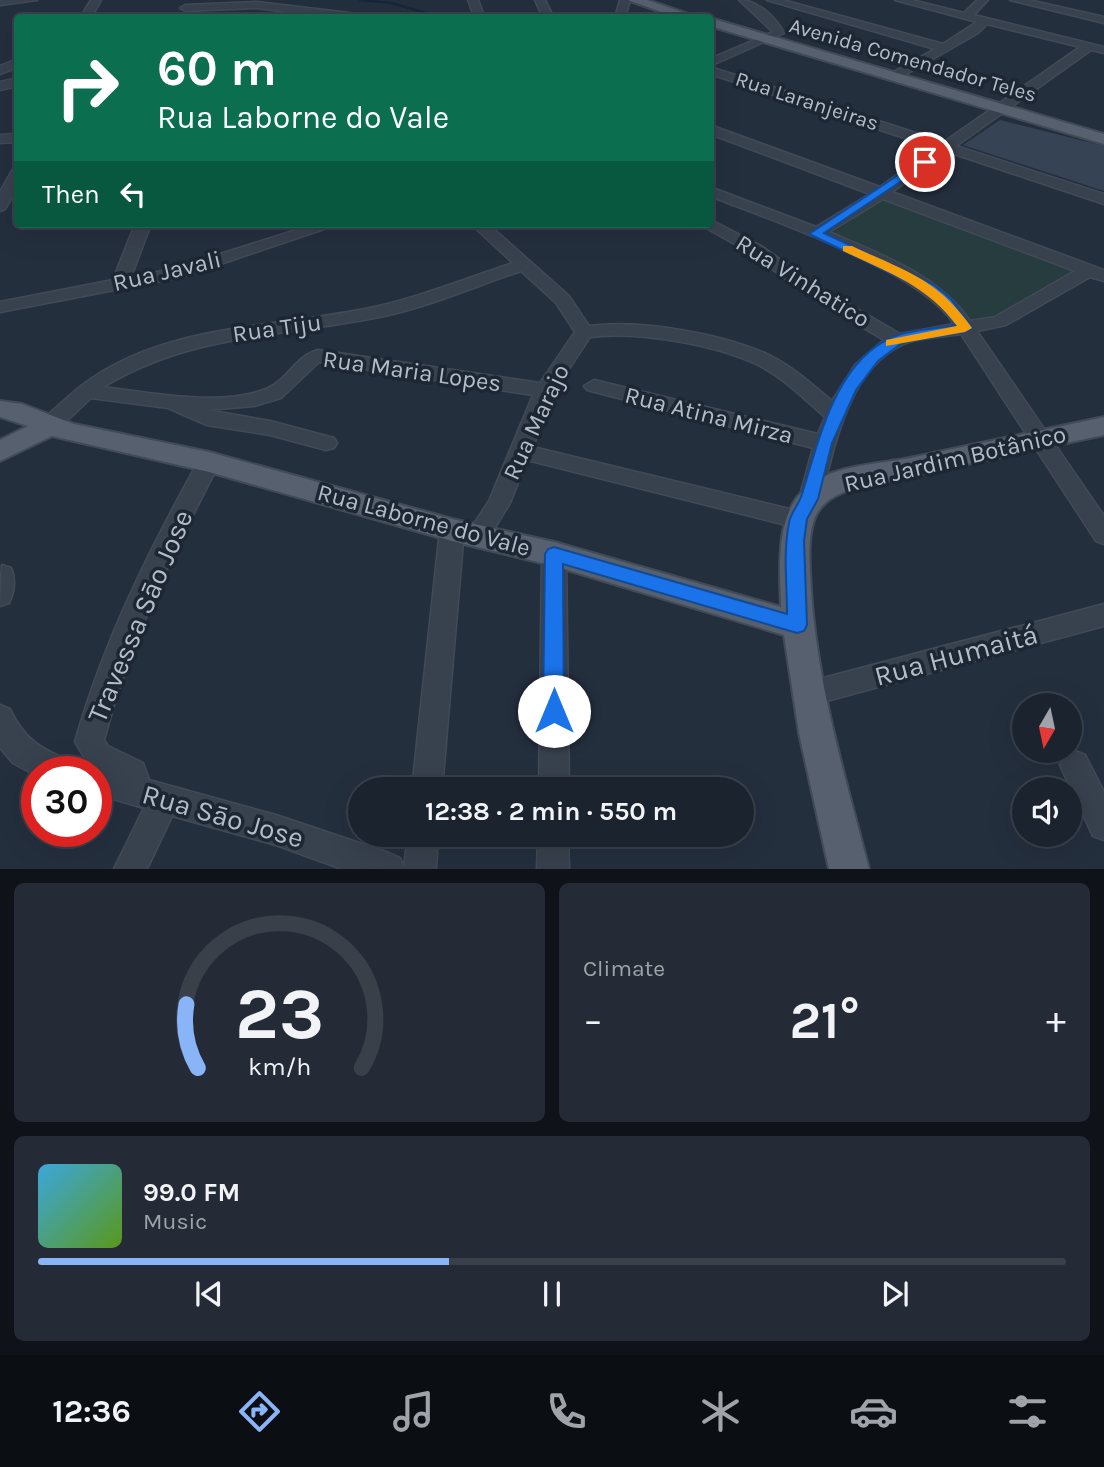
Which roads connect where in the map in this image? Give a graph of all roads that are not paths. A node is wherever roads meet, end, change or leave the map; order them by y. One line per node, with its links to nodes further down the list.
1 (15, 0): 2 (street); 9 (street)
2 (32, 0)
3 (634, 0): 12 (main road)
4 (744, 0): 17 (street)
5 (772, 0): 19 (street)
6 (900, 0): 13 (street)
7 (983, 0): 13 (street)
8 (1015, 0): 15 (street)
9 (0, 2)
10 (185, 9): 11 (street)
11 (332, 14)
12 (681, 14)
13 (967, 16): 14 (street)
14 (985, 20): 18 (street); 19 (street)
15 (1104, 20)
16 (714, 23): 17 (main road, Avenida Comendador Teles)
17 (768, 39): 21 (street); 23 (main road, Avenida Comendador Teles)
18 (1089, 46): 20 (street); 24 (street)
19 (945, 48): 23 (street)
20 (1104, 50)
21 (714, 61)
22 (714, 71): 27 (street, Rua Laranjeiras)
23 (894, 77): 24 (main road, Avenida Comendador Teles)
24 (1000, 108): 26 (main road, Avenida Comendador Teles); 27 (street)
25 (714, 130): 30 (street)
26 (1104, 139)
27 (947, 147): 30 (street); 31 (street, Rua Laranjeiras)
28 (14, 180): 32 (street)
29 (714, 193): 37 (street)
30 (881, 193): 37 (street); 39 (street)
31 (1104, 199)
32 (0, 206)
33 (141, 228): 40 (street)
34 (318, 228): 40 (street, Rua Javali)
35 (483, 228): 38 (street)
36 (714, 228): 44 (street, Rua Vinhatico)
37 (815, 234): 42 (street)
38 (524, 265): 43 (street); 47 (street, Rua Tiju)
39 (1096, 273): 42 (street)
40 (120, 283): 41 (street, Rua Javali)
41 (0, 307)
42 (965, 328): 44 (street); 53 (street)
43 (584, 332): 46 (street, Rua Marajo); 50 (street)
44 (897, 340): 50 (street)
45 (594, 386): 55 (street, Rua Atina Mirza)
46 (545, 390): 48 (street, Rua Maria Lopes); 56 (street, Rua Marajo)
47 (86, 391): 48 (street, Rua Maria Lopes); 51 (street, Rua Tiju)
48 (169, 402): 54 (street)
49 (0, 409): 51 (main road, Rua Laborne do Vale)
50 (836, 415): 55 (street)
51 (48, 426): 57 (main road); 58 (main road, Rua Laborne do Vale)
52 (1104, 426): 53 (main road, Rua Jardim Botânico)
53 (1040, 439): 59 (main road, Rua Jardim Botânico); 61 (street)
54 (326, 443)
55 (824, 443): 59 (street)
56 (520, 451): 59 (street); 60 (street, Rua Marajo)
57 (0, 452)
58 (209, 463): 60 (main road, Rua Laborne do Vale); 72 (street, Travessa Sāo Jose)
59 (804, 509): 64 (main road)
60 (465, 533): 62 (main road, Rua Laborne do Vale); 69 (street, Rua Marajo)
61 (1104, 535)
62 (554, 554): 64 (main road, Rua Laborne do Vale); 70 (street)
63 (1104, 615): 65 (street, Rua Humaitá)
64 (797, 625): 65 (main road)
65 (808, 694): 80 (main road)
66 (0, 718): 67 (street)
67 (27, 756)
68 (1075, 765): 73 (street)
69 (429, 777)
70 (554, 777)
71 (112, 784): 72 (street, Rua Sāo Jose)
72 (150, 794): 76 (street); 77 (street, Rua Sāo Jose)
73 (1104, 825)
74 (422, 847): 78 (street)
75 (554, 847): 79 (street)
76 (130, 869)
77 (388, 869)
78 (420, 869)
79 (553, 869)
80 (849, 869)

